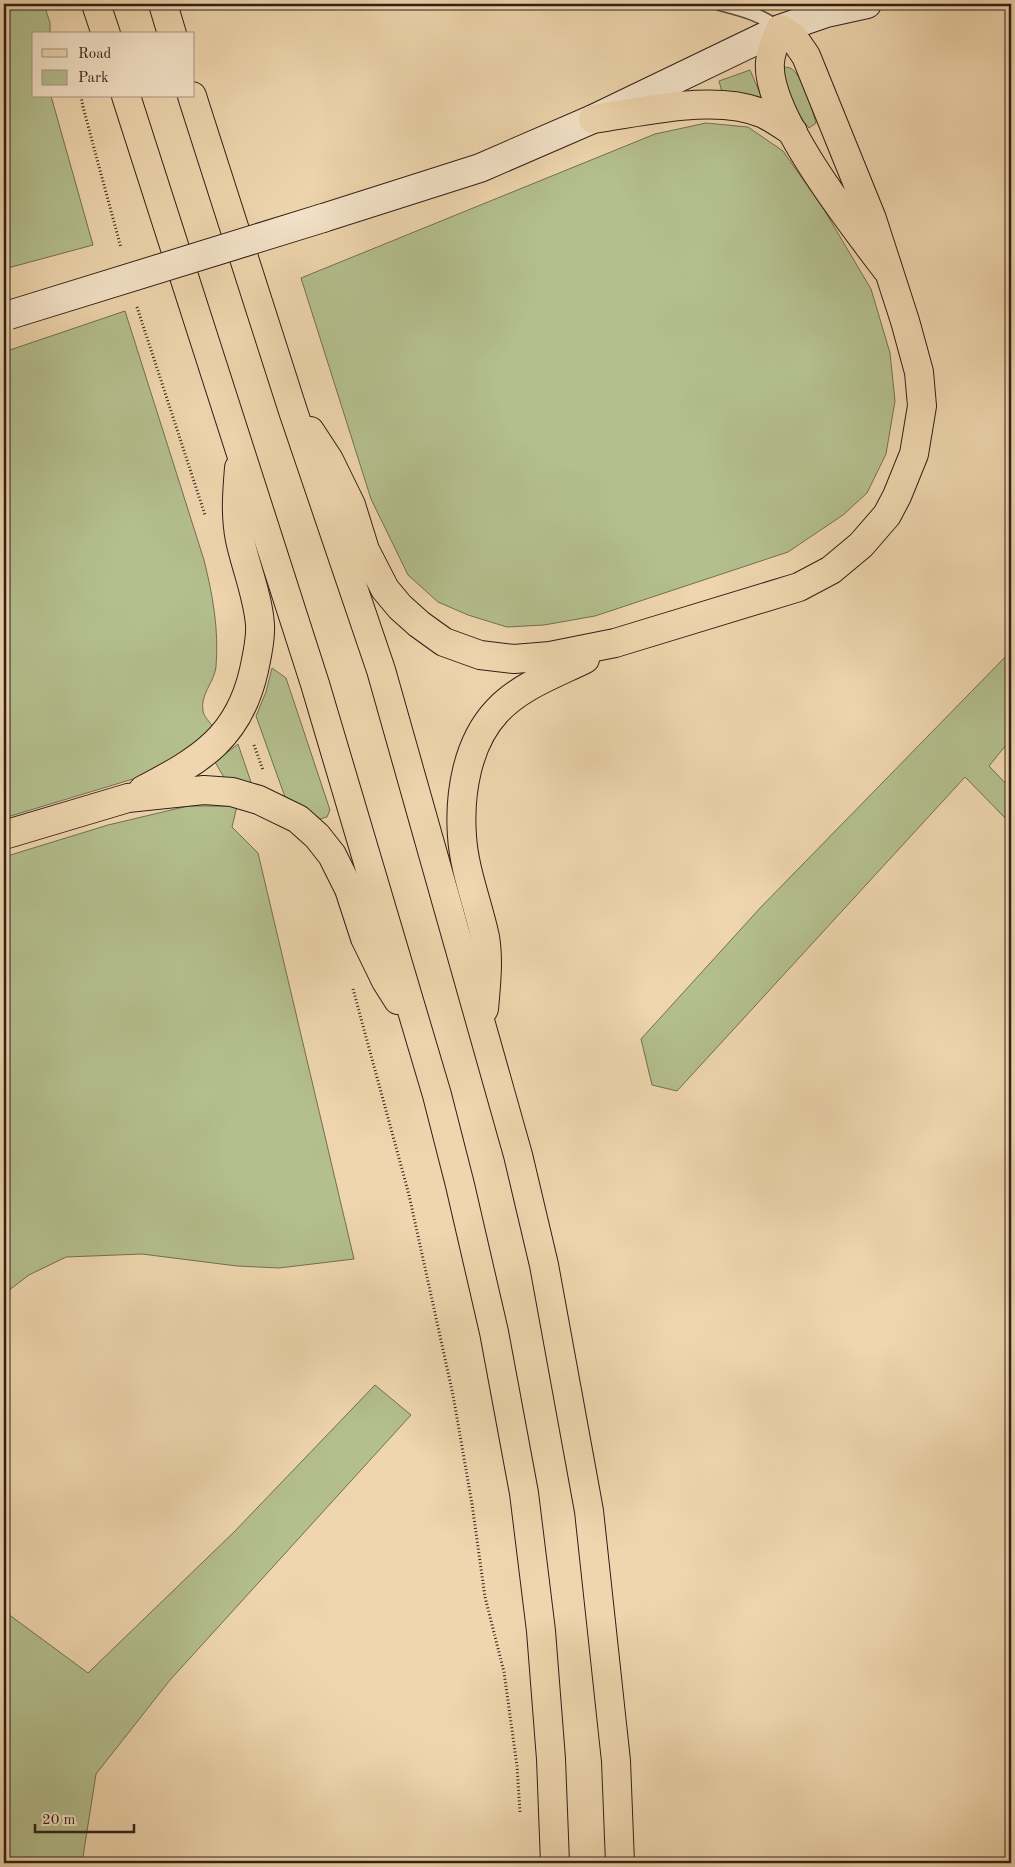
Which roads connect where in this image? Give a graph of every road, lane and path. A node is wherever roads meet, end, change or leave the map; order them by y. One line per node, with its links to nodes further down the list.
1 (96, 4): 6 (main road)
2 (163, 4): 7 (main road)
3 (720, 4): 5 (lane)
4 (867, 4): 5 (street)
5 (780, 29): 11 (street); 12 (main road); 14 (main road)
6 (105, 32)
7 (171, 32)
8 (81, 98): 13 (path)
9 (127, 98): 18 (main road)
10 (193, 98): 17 (main road)
11 (593, 119): 12 (main road); 16 (street, bridge)
12 (793, 132): 14 (main road)
13 (123, 255)
14 (887, 270): 20 (main road)
15 (135, 301): 19 (path)
16 (7, 316)
17 (293, 411): 20 (main road); 27 (main road)
18 (240, 452): 21 (main road); 26 (main road)
19 (207, 521)
20 (615, 643): 27 (main road)
21 (236, 718): 22 (main road); 23 (path)
22 (128, 798): 23 (main road); 24 (main road)
23 (259, 800): 26 (main road)
24 (4, 836)
25 (352, 985): 28 (path)
26 (417, 1028): 29 (main road)
27 (482, 1028): 30 (main road)
28 (520, 1815)
29 (556, 1863)
30 (620, 1863)

